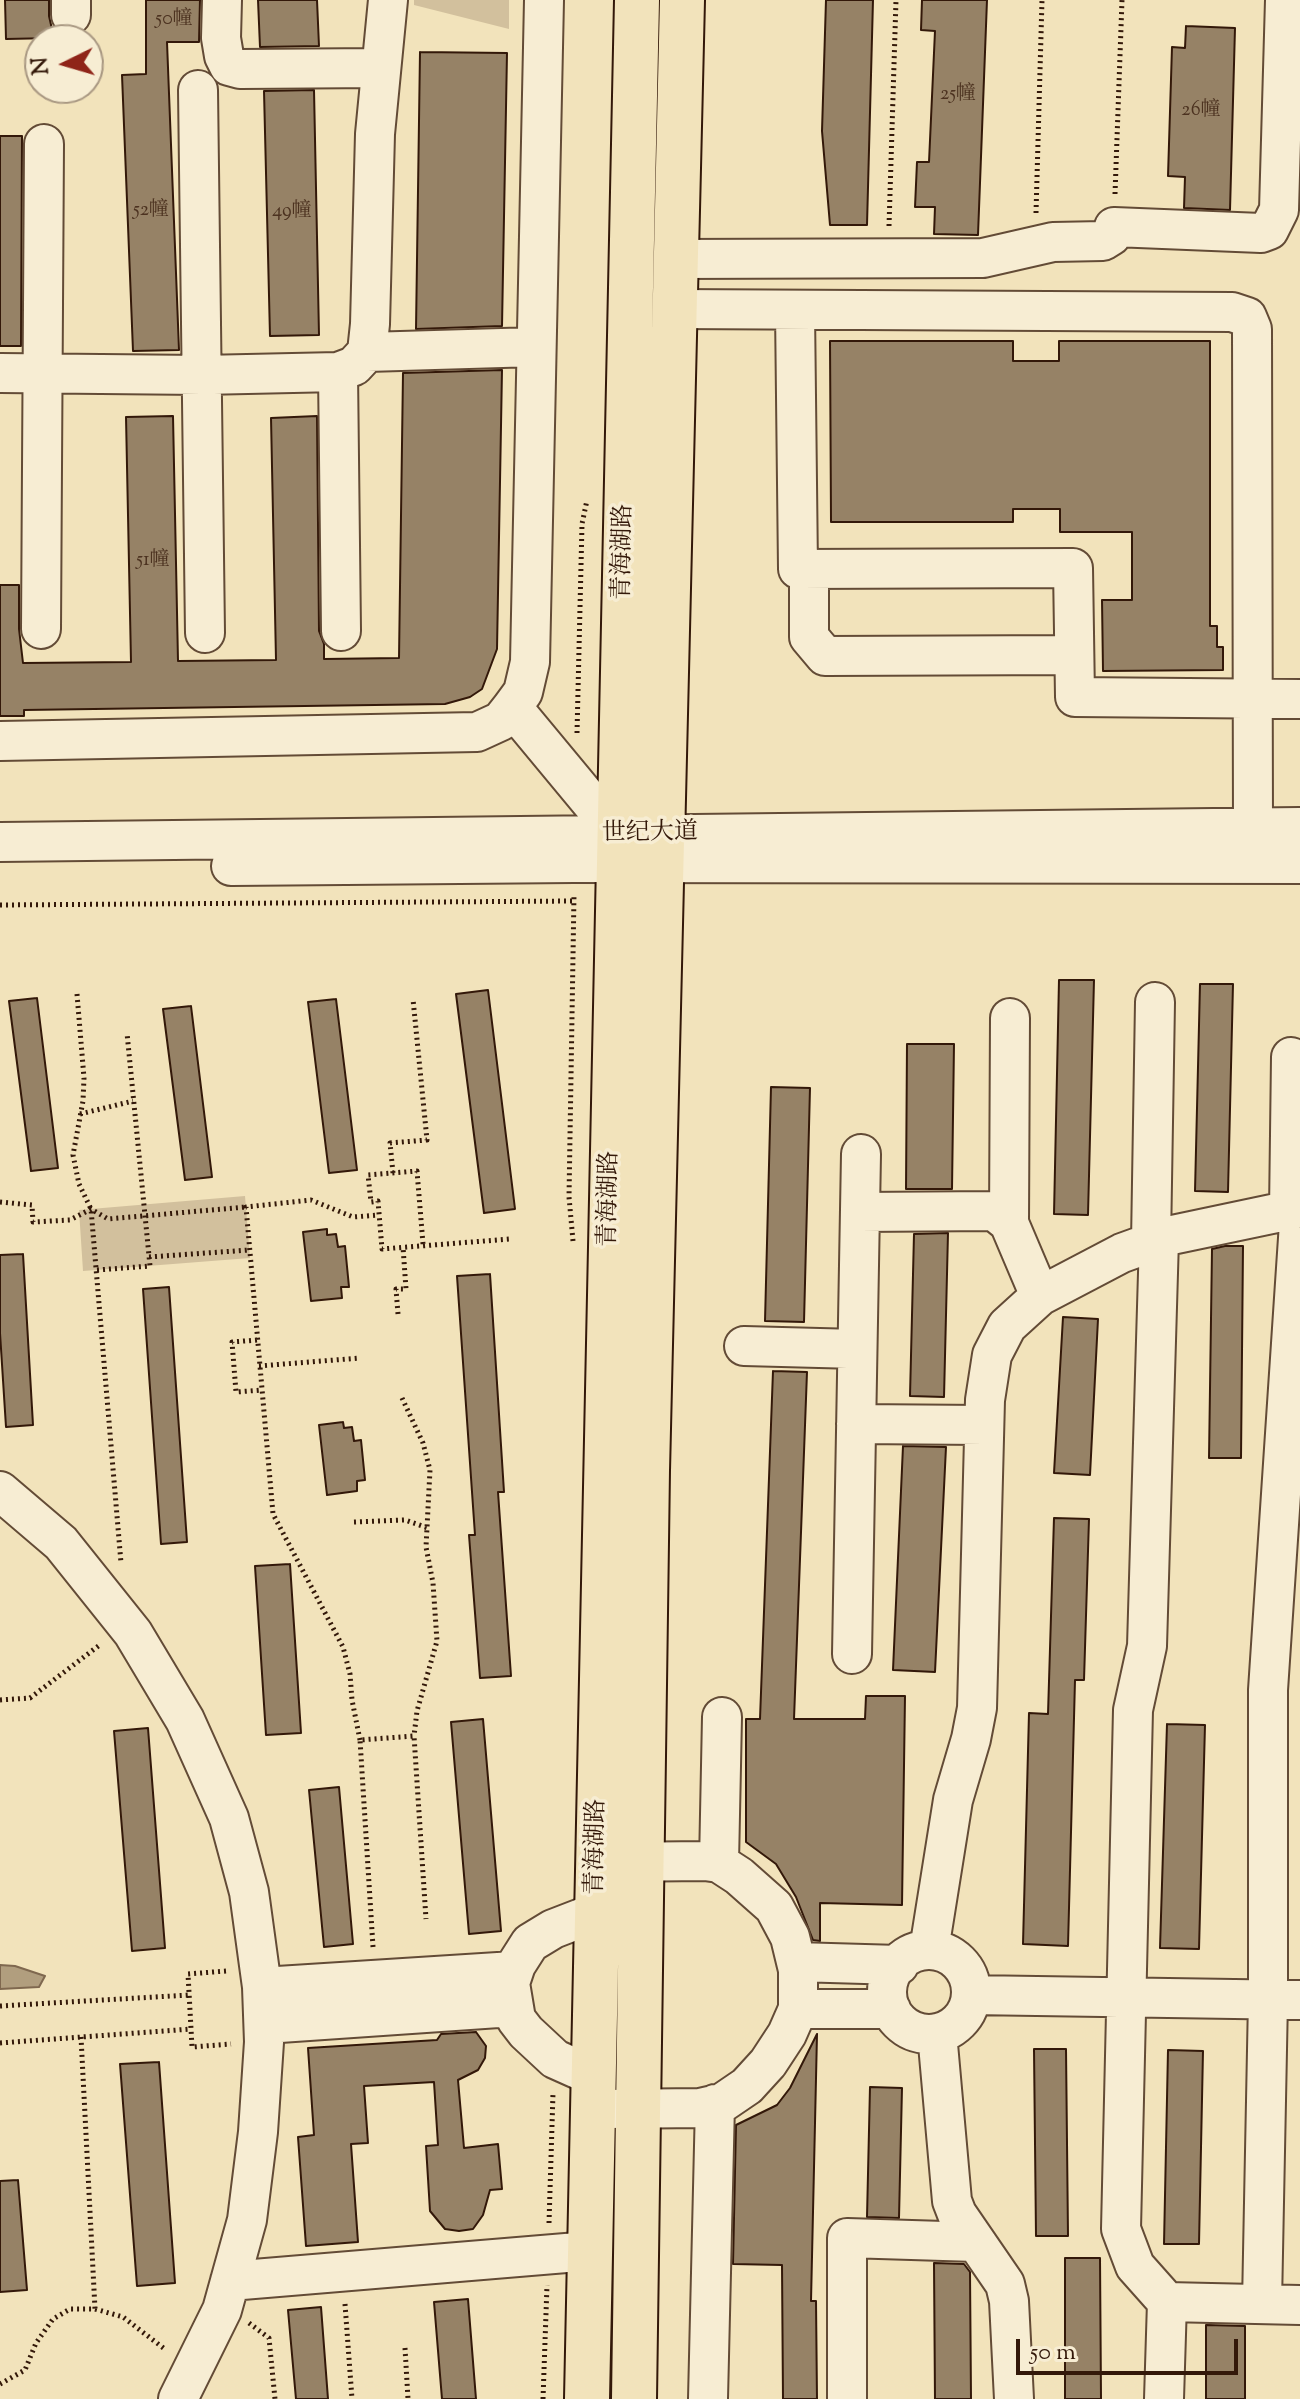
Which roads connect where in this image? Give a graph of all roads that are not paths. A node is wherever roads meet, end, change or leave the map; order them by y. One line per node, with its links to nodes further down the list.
1 (222, 0): 7 (street)
2 (388, 0): 7 (street)
3 (544, 0): 13 (street)
4 (637, 0): 31 (main road, 青海湖路)
5 (682, 0): 10 (main road, 青海湖路)
6 (1285, 0): 10 (street)
7 (380, 68): 14 (street)
8 (198, 90): 17 (street)
9 (44, 144): 16 (street)
10 (676, 259): 11 (main road, 青海湖路)
11 (675, 309): 12 (street); 30 (main road, 青海湖路)
12 (795, 310): 18 (street); 23 (street)
13 (536, 347): 14 (street); 25 (street)
14 (352, 362): 17 (street); 20 (street)
15 (0, 373): 16 (street)
16 (42, 373): 17 (street); 19 (street)
17 (202, 375): 21 (street)
18 (809, 569): 22 (street); 22 (street)
19 (41, 629)
20 (341, 631)
21 (205, 633)
22 (1074, 655): 23 (street)
23 (1253, 699): 24 (street); 27 (street)
24 (1300, 699)
25 (512, 707): 26 (street); 31 (street)
26 (0, 741)
27 (1253, 827): 28 (street, 世纪大道); 30 (street, 世纪大道)
28 (1300, 827)
29 (0, 842): 31 (street, 世纪大道)
30 (663, 849): 31 (street, 世纪大道); 32 (street, 世纪大道); 50 (main road, 青海湖路)
31 (619, 850): 33 (street, 世纪大道); 51 (main road, 青海湖路)
32 (1300, 864)
33 (0, 868)
34 (1155, 1002): 41 (street)
35 (1010, 1018): 40 (street)
36 (1291, 1057): 38 (street)
37 (861, 1154): 39 (street)
38 (1289, 1211): 41 (street); 60 (street)
39 (860, 1212): 40 (street); 44 (street)
40 (1009, 1223): 42 (street)
41 (1155, 1241): 42 (street); 59 (street)
42 (1040, 1296): 46 (street)
43 (744, 1346): 44 (street)
44 (857, 1349): 45 (street)
45 (856, 1424): 46 (street); 48 (street)
46 (984, 1425): 54 (street)
47 (0, 1491): 56 (street)
48 (852, 1654)
49 (722, 1717): 52 (street)
50 (642, 1861): 51 (street); 52 (street); 67 (main road, 青海湖路)
51 (598, 1862): 53 (main road, 青海湖路)
52 (719, 1863): 55 (street)
53 (597, 1912): 57 (street); 65 (main road, 青海湖路)
54 (914, 1957): 55 (street); 58 (street); 62 (street)
55 (796, 1962): 61 (street)
56 (261, 1977): 57 (street); 63 (street)
57 (514, 1989): 63 (street); 65 (street)
58 (971, 1995): 59 (street); 64 (street)
59 (1126, 1997): 60 (street); 71 (street)
60 (1284, 1999): 72 (street)
61 (798, 2009): 62 (street); 66 (street)
62 (891, 2009): 64 (street)
63 (265, 2033): 70 (street)
64 (937, 2033): 68 (street)
65 (593, 2092): 67 (street); 69 (main road, 青海湖路)
66 (715, 2104): 67 (street); 77 (street)
67 (638, 2108): 76 (main road, 青海湖路)
68 (976, 2242): 78 (street); 79 (street)
69 (590, 2251): 70 (street); 75 (main road, 青海湖路)
70 (226, 2295): 74 (street)
71 (1167, 2302): 72 (street); 80 (street)
72 (1262, 2304): 73 (street)
73 (1300, 2305)
74 (185, 2384)
75 (587, 2399)
76 (634, 2399)
77 (708, 2399)
78 (847, 2399)
79 (1014, 2399)
80 (1164, 2399)

